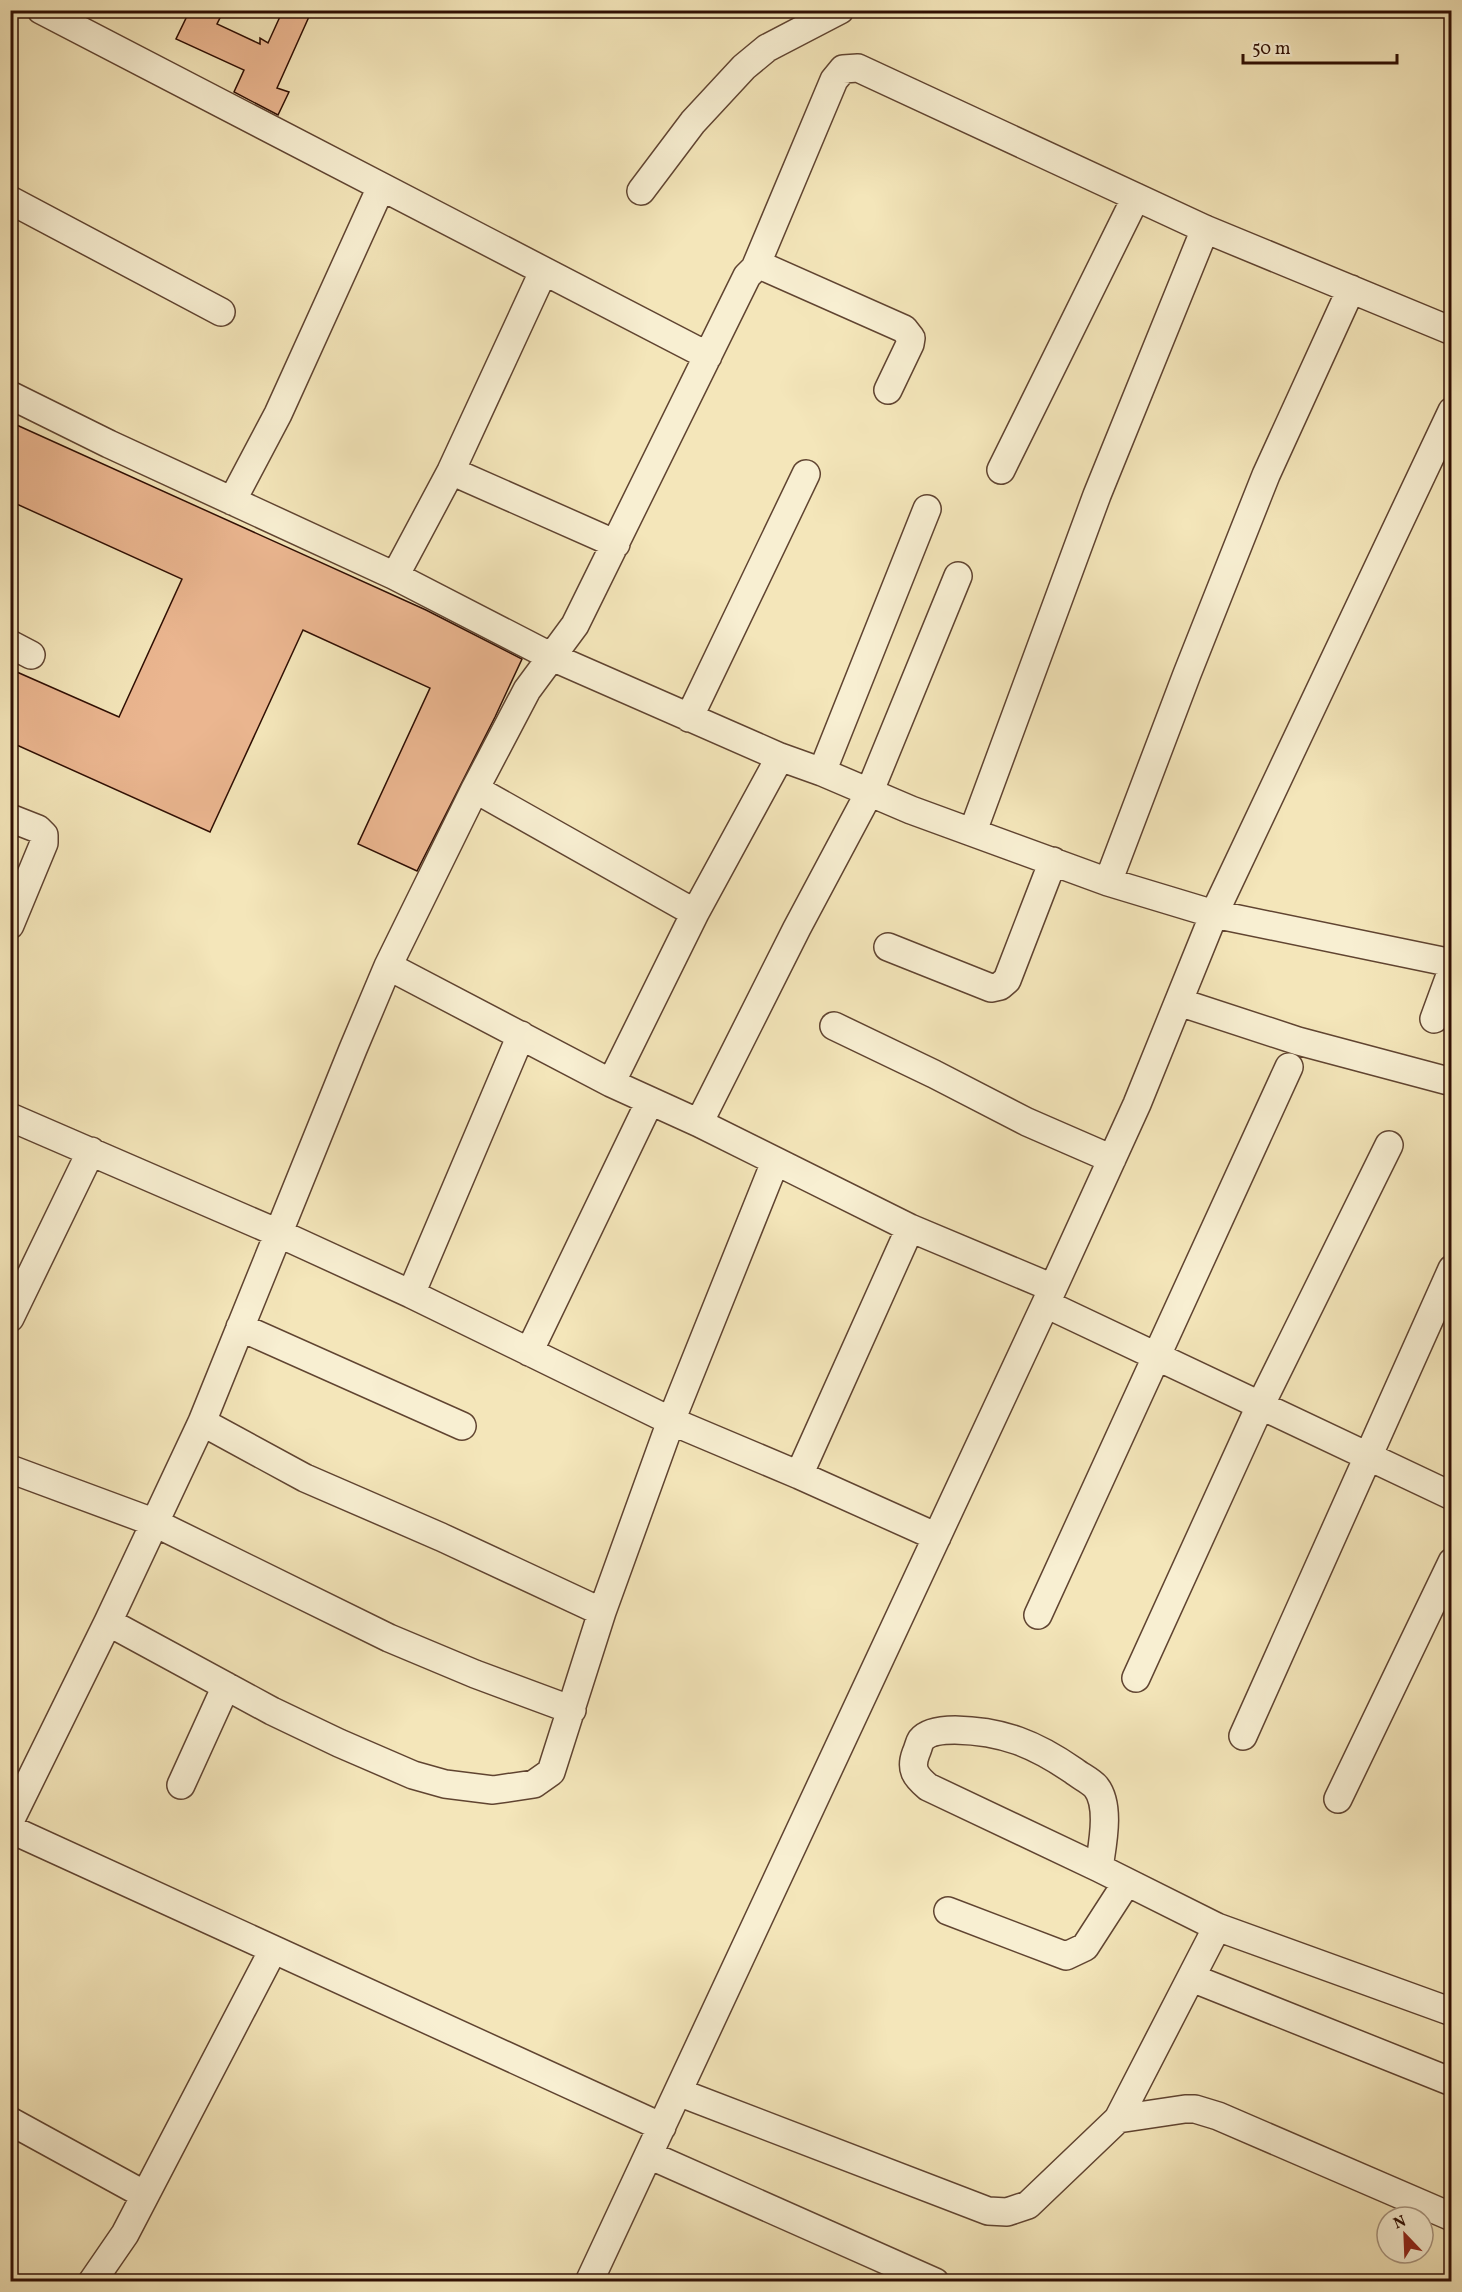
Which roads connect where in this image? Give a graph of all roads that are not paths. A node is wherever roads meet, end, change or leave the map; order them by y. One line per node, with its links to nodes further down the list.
1 (41, 10): 3 (street)
2 (840, 10): 4 (street)
3 (381, 187): 9 (street); 20 (street)
4 (641, 190)
5 (1136, 197): 7 (street); 8 (street); 17 (street)
6 (11, 201): 11 (street)
7 (1205, 229): 10 (street); 32 (street)
8 (755, 268): 13 (street); 14 (street)
9 (543, 272): 13 (street); 18 (street)
10 (1351, 289): 12 (street); 34 (street)
11 (221, 312)
12 (1452, 331)
13 (708, 356): 22 (street)
14 (888, 390)
15 (10, 395): 20 (street)
16 (1452, 411): 37 (street)
17 (1001, 470)
18 (452, 471): 22 (street); 23 (street)
19 (806, 474): 26 (street)
20 (232, 501): 23 (street)
21 (927, 509): 28 (street)
22 (616, 544): 25 (street)
23 (395, 576): 25 (street)
24 (958, 576): 30 (street)
25 (552, 657): 26 (street); 29 (street)
26 (689, 718): 27 (street)
27 (780, 758): 28 (street); 35 (street)
28 (822, 772): 30 (street)
29 (475, 789): 35 (street); 40 (street)
30 (869, 793): 32 (street); 51 (street)
31 (10, 818): 36 (street)
32 (973, 831): 33 (street)
33 (1053, 861): 34 (street); 38 (street)
34 (1108, 882): 37 (street)
35 (696, 913): 48 (street)
36 (13, 914)
37 (1214, 914): 39 (street); 42 (street)
38 (888, 947)
39 (1452, 963)
40 (388, 966): 45 (street); 57 (street)
41 (1452, 970): 43 (street)
42 (1179, 1002): 47 (street); 54 (street)
43 (1434, 1018)
44 (834, 1026): 54 (street)
45 (521, 1035): 48 (street); 59 (street)
46 (1289, 1067): 64 (street)
47 (1452, 1082)
48 (611, 1083): 49 (street)
49 (650, 1101): 51 (street); 63 (street)
50 (10, 1118): 53 (street)
51 (699, 1123): 55 (street)
52 (1389, 1145): 65 (street)
53 (91, 1151): 57 (street); 61 (street)
54 (1112, 1159): 60 (street)
55 (775, 1162): 56 (street); 66 (street)
56 (910, 1228): 60 (street); 71 (street)
57 (278, 1233): 59 (street); 62 (street)
58 (1452, 1269): 69 (street)
59 (411, 1294): 63 (street)
60 (1049, 1296): 64 (street); 74 (street)
61 (10, 1318)
62 (240, 1327): 67 (street); 68 (street)
63 (529, 1352): 66 (street)
64 (1155, 1356): 65 (street); 77 (street)
65 (1260, 1406): 69 (street); 79 (street)
66 (671, 1421): 71 (street); 76 (street)
67 (201, 1422): 73 (street); 76 (street)
68 (462, 1426)
69 (1369, 1457): 72 (street); 82 (street)
70 (12, 1473): 73 (street)
71 (799, 1475): 74 (street)
72 (1452, 1496)
73 (153, 1522): 78 (street); 81 (street)
74 (937, 1537): 95 (street)
75 (1452, 1562): 84 (street)
76 (602, 1612): 81 (street)
77 (1038, 1615)
78 (108, 1622): 80 (street); 85 (street)
79 (1136, 1678)
80 (226, 1686): 81 (street); 83 (street)
81 (572, 1710)
82 (1243, 1736)
83 (181, 1785)
84 (1338, 1799)
85 (10, 1821)
86 (10, 1829): 91 (street)
87 (1099, 1868): 87 (street); 88 (street)
88 (1127, 1882): 89 (street); 90 (street)
89 (948, 1911)
90 (1217, 1928): 92 (street); 93 (street)
91 (273, 1950): 98 (street); 100 (street)
92 (1191, 1978): 94 (street); 96 (street)
93 (1452, 2012)
94 (1452, 2082)
95 (678, 2092): 96 (street); 98 (street)
96 (1118, 2120): 101 (street)
97 (10, 2121): 100 (street)
98 (662, 2127): 99 (street)
99 (650, 2155): 103 (street); 104 (street)
100 (145, 2195): 102 (street)
101 (1452, 2217)
102 (92, 2282)
103 (589, 2282)
104 (935, 2282)

